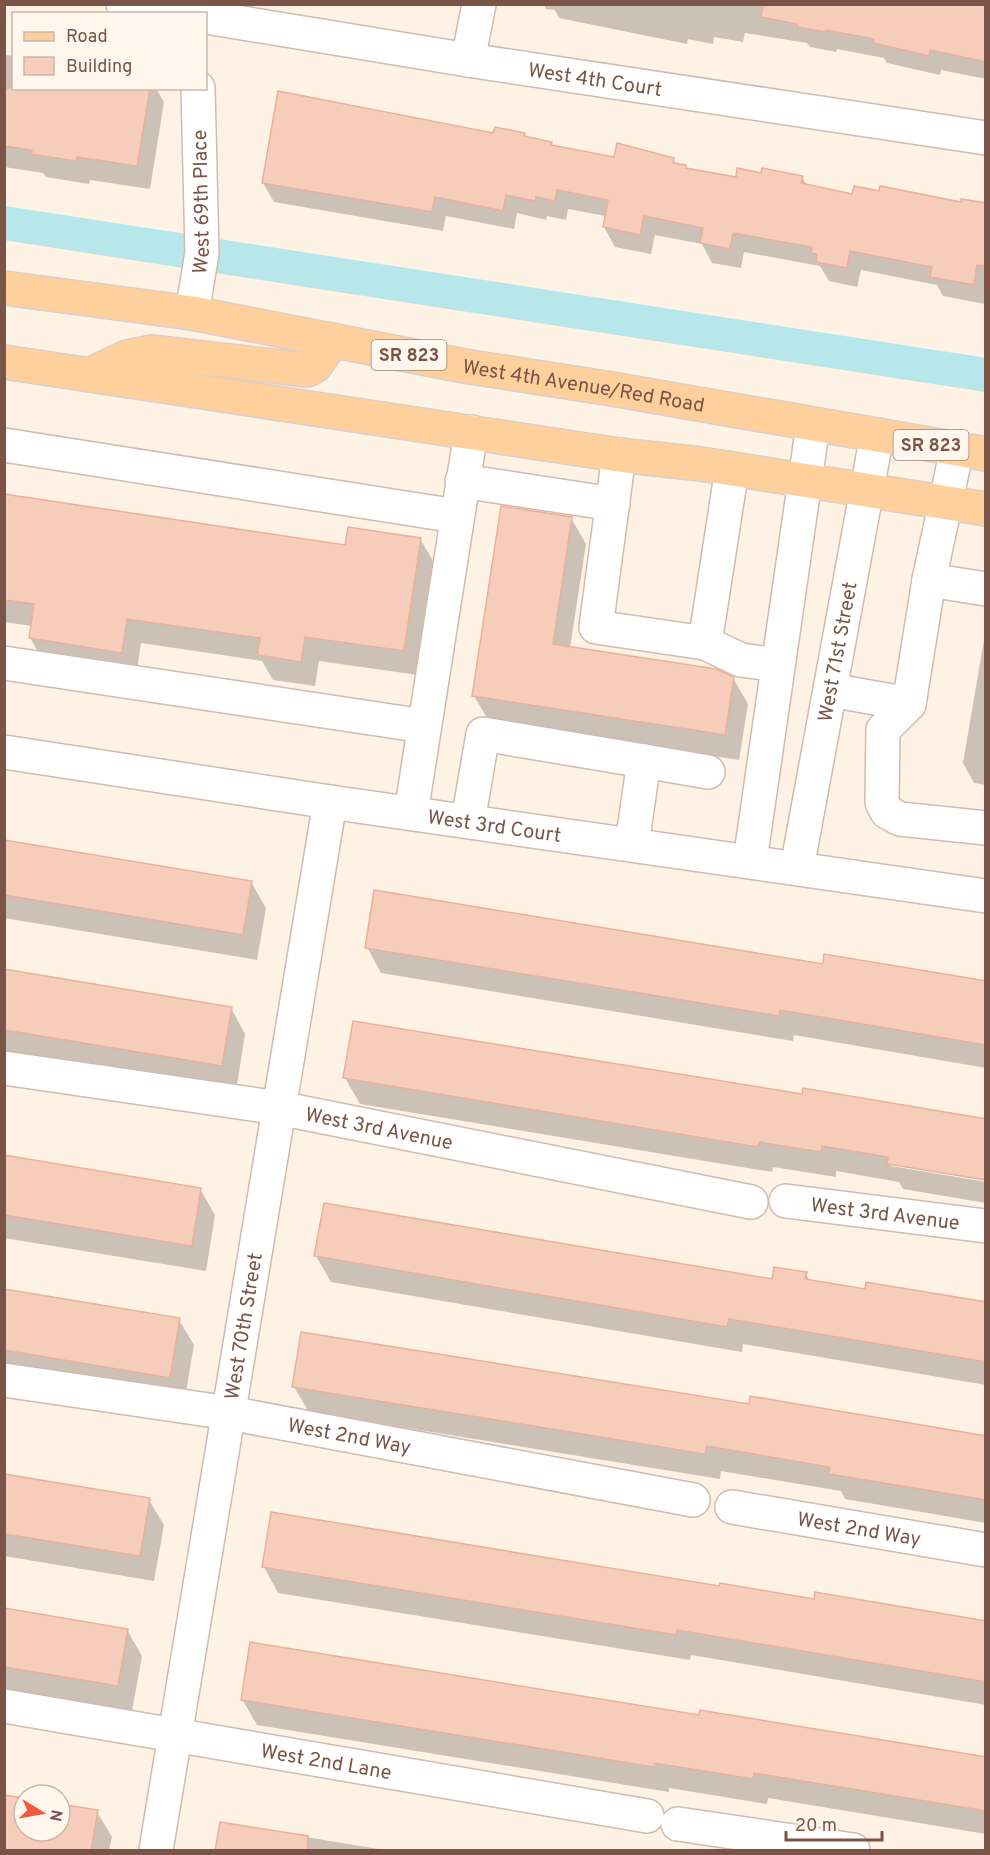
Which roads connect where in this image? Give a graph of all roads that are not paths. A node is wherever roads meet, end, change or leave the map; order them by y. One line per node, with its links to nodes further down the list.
1 (123, 4): 3 (street)
2 (479, 4): 5 (street)
3 (173, 12)
4 (207, 16): 5 (street, West 4th Court)
5 (468, 60): 7 (street, West 4th Court)
6 (198, 90): 9 (street, West 69th Place)
7 (986, 138)
8 (4, 288): 9 (main road, West 4th Avenue/Red Road / SR 823)
9 (192, 313): 10 (main road, West 4th Avenue/Red Road / SR 823)
10 (333, 340): 12 (main road); 13 (main road, West 4th Avenue/Red Road / SR 823)
11 (4, 362): 12 (main road)
12 (89, 375): 14 (main road)
13 (813, 425): 15 (main road, West 4th Avenue/Red Road / SR 823); 21 (street)
14 (471, 432): 18 (main road); 20 (street)
15 (878, 435): 17 (main road, West 4th Avenue/Red Road / SR 823); 22 (street, West 71st Street)
16 (4, 445): 26 (street)
17 (971, 452): 23 (street)
18 (619, 455): 19 (main road); 24 (street)
19 (732, 469): 21 (main road); 29 (street)
20 (462, 481): 24 (street); 26 (street)
21 (803, 481): 22 (main road); 31 (street)
22 (866, 492): 23 (main road); 32 (street, West 71st Street)
23 (945, 503): 25 (main road); 27 (street)
24 (613, 504): 29 (street)
25 (986, 509)
26 (456, 516): 34 (street)
27 (929, 580): 28 (street); 33 (street)
28 (986, 590)
29 (705, 643): 31 (street)
30 (4, 663): 34 (street)
31 (777, 665): 43 (street)
32 (830, 690): 33 (street); 44 (street, West 71st Street)
33 (909, 704): 41 (street)
34 (424, 726): 39 (street)
35 (4, 752): 38 (street, West 3rd Court)
36 (644, 761): 37 (street); 40 (street); 42 (street)
37 (708, 772)
38 (330, 802): 39 (street, West 3rd Court); 47 (street, West 70th Street)
39 (411, 813): 40 (street, West 3rd Court)
40 (468, 821): 42 (street, West 3rd Court)
41 (986, 828)
42 (632, 844): 43 (street, West 3rd Court)
43 (750, 861): 44 (street, West 3rd Court)
44 (797, 868): 45 (street, West 3rd Court)
45 (986, 896)
46 (4, 1068): 47 (street, West 3rd Avenue)
47 (279, 1108): 49 (street, West 3rd Avenue); 52 (street, West 70th Street)
48 (786, 1201): 50 (street, West 3rd Avenue)
49 (751, 1202)
50 (986, 1226)
51 (4, 1380): 52 (street, West 2nd Way)
52 (229, 1413): 53 (street, West 2nd Way); 57 (street, West 70th Street)
53 (693, 1500)
54 (732, 1506): 55 (street, West 2nd Way)
55 (986, 1550)
56 (4, 1706): 57 (street, West 2nd Lane)
57 (175, 1734): 58 (street, West 2nd Lane); 60 (street, West 70th Street)
58 (647, 1816)
59 (678, 1824): 61 (street)
60 (156, 1851)
61 (853, 1851)

